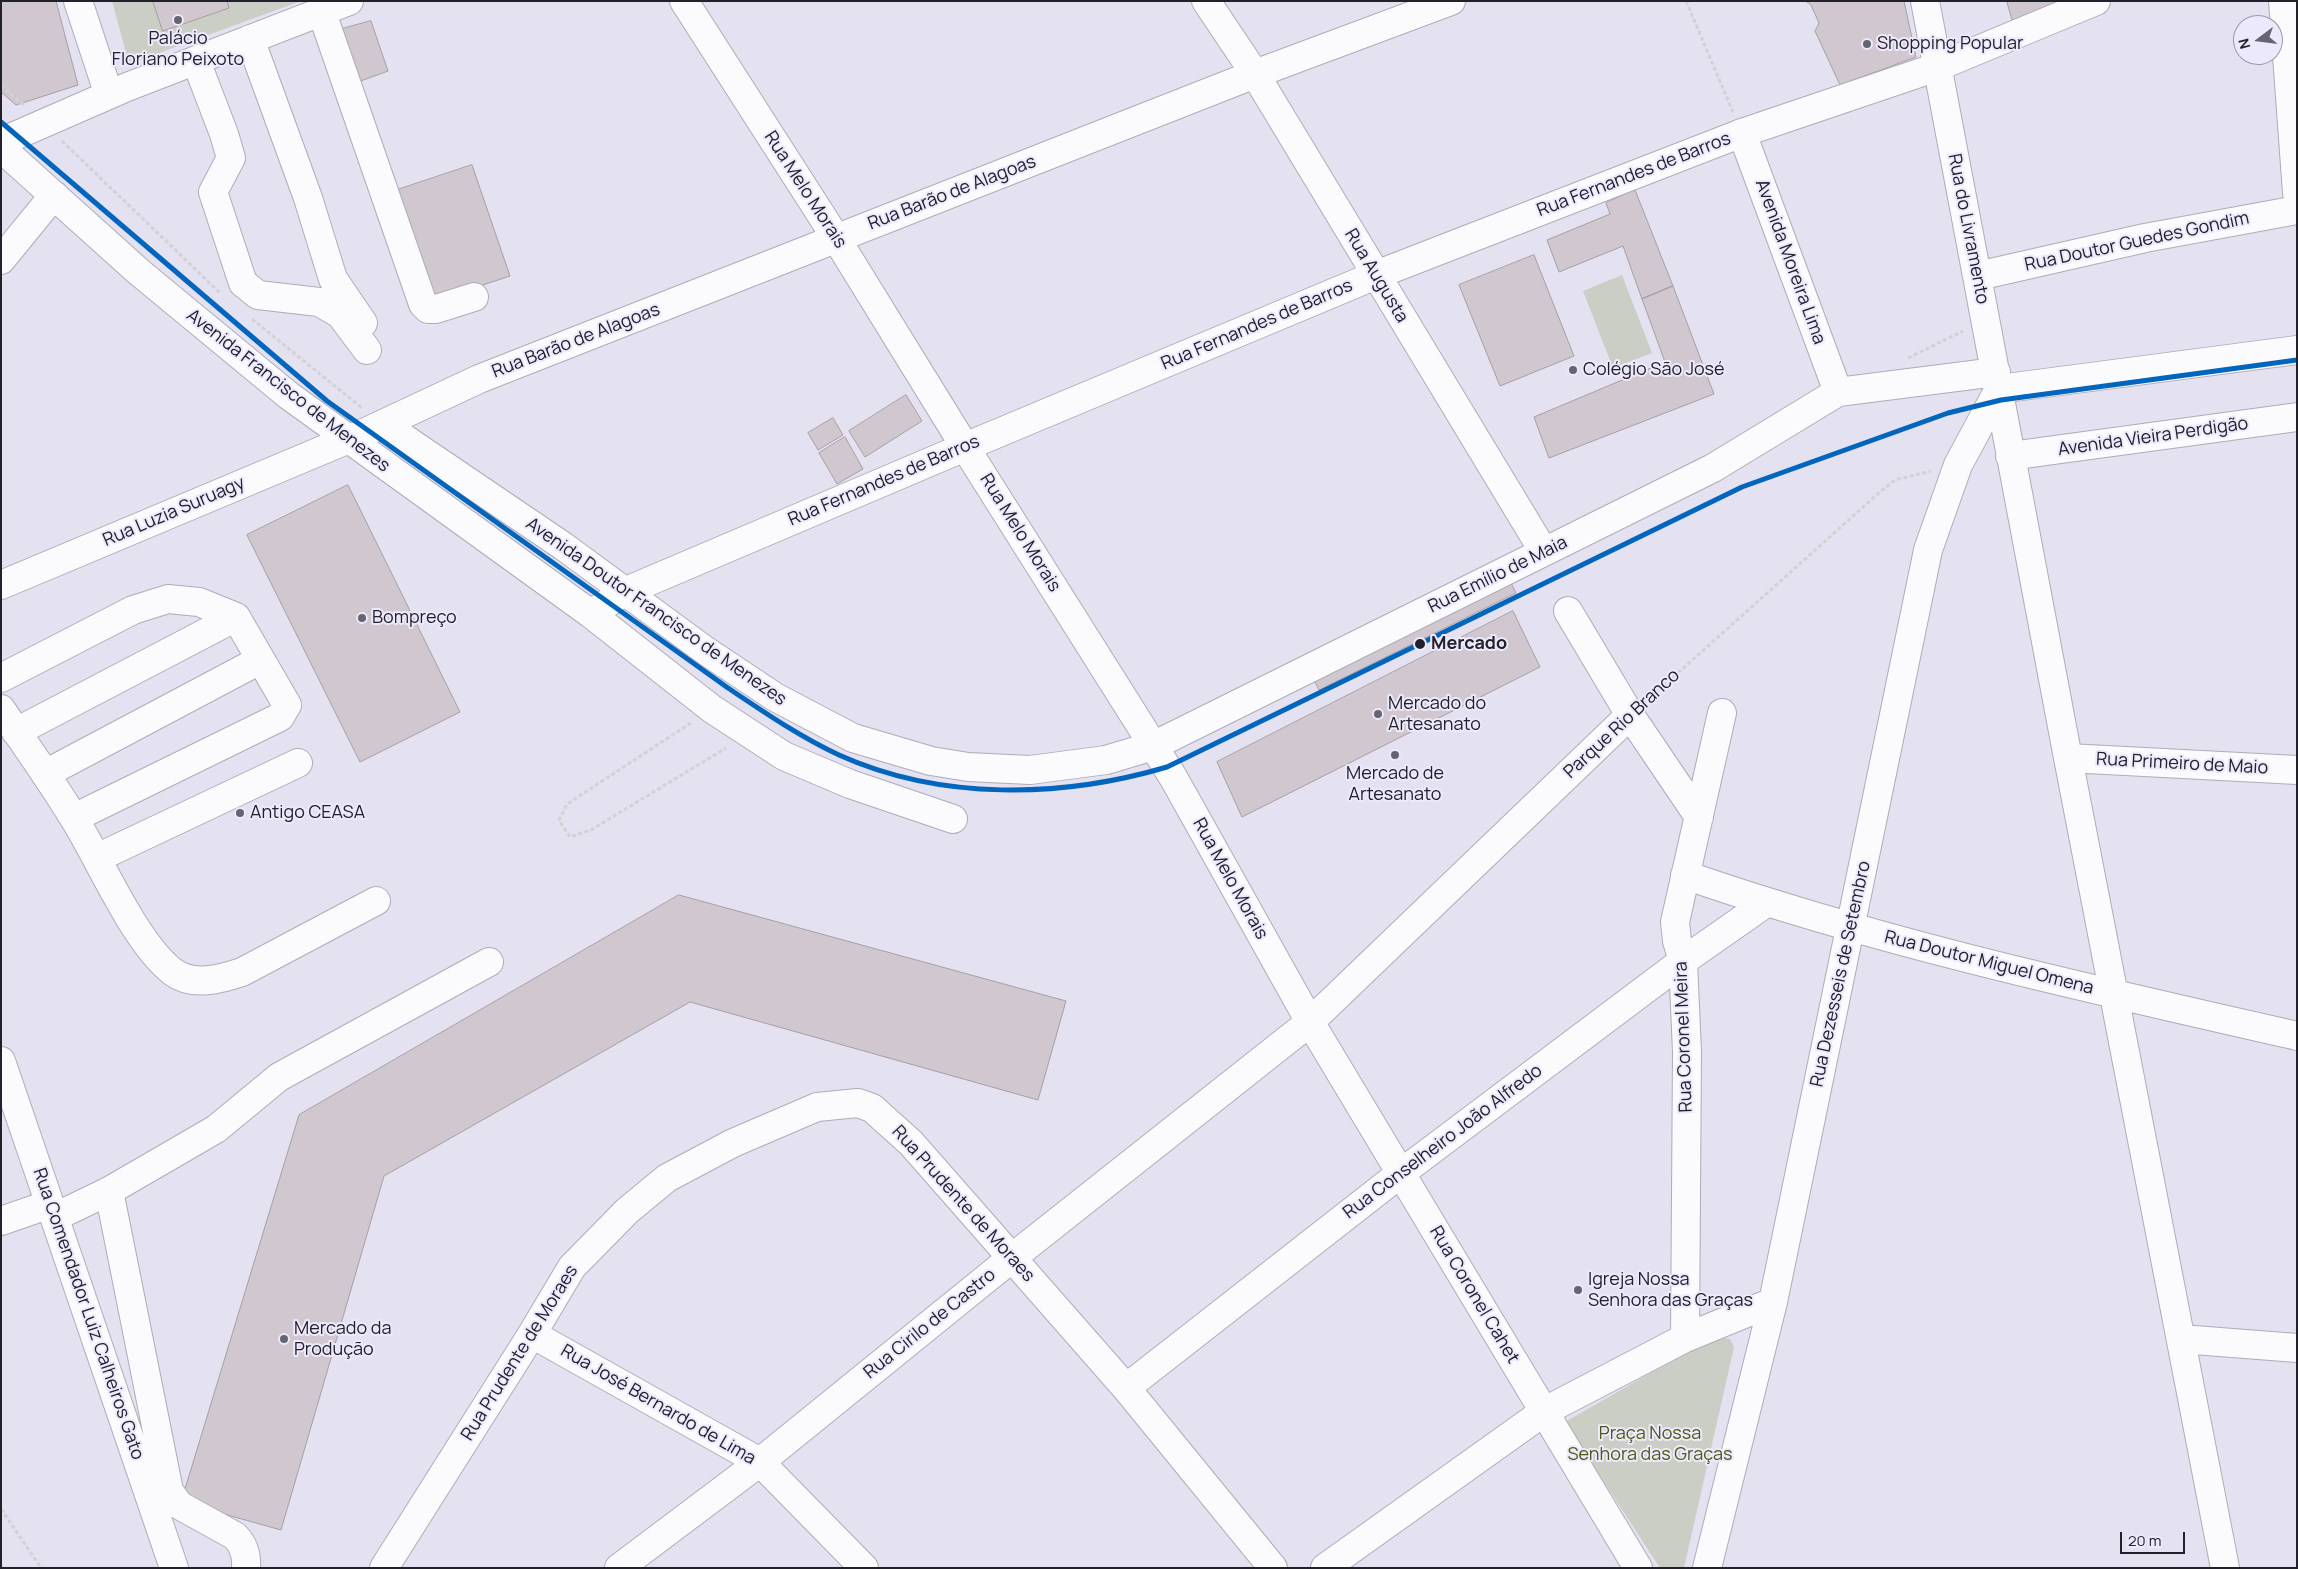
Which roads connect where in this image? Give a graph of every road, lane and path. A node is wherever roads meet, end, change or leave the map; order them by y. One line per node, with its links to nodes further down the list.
1 (78, 1): 15 (street)
2 (349, 1): 10 (street)
3 (684, 1): 23 (street, Rua Melo Morais)
4 (1206, 1): 14 (street, Rua Augusta)
5 (1451, 1): 14 (street, Rua Barão de Alagoas)
6 (1686, 1): 17 (path)
7 (1925, 1): 13 (street, Rua do Livramento)
8 (2096, 1): 13 (street, Rua Fernandes de Barros)
9 (2283, 1): 20 (street)
10 (321, 10): 11 (street); 27 (street)
11 (250, 39): 12 (street); 12 (street)
12 (196, 61): 15 (street)
13 (1937, 67): 17 (street, Rua Fernandes de Barros); 26 (street, Rua do Livramento)
14 (1255, 74): 23 (street, Rua Barão de Alagoas); 25 (street, Rua Augusta)
15 (112, 84): 16 (street)
16 (44, 124): 18 (street); 28 (path)
17 (1742, 133): 25 (street, Rua Fernandes de Barros); 34 (street, Avenida Moreira Lima)
18 (1, 142)
19 (1, 148): 21 (street, Avenida Francisco de Menezes)
20 (2297, 193)
21 (54, 195): 24 (street); 37 (street, Avenida Francisco de Menezes)
22 (2297, 210): 26 (street, Rua Doutor Guedes Gondim)
23 (836, 238): 36 (street, Rua Barão de Alagoas); 38 (street, Rua Melo Morais)
24 (1, 260)
25 (1376, 276): 38 (street, Rua Fernandes de Barros); 41 (street, Rua Augusta)
26 (1978, 276): 30 (street, Rua do Livramento)
27 (474, 297)
28 (227, 298)
29 (249, 316): 36 (path)
30 (1986, 320): 32 (path); 33 (street, Rua do Livramento)
31 (2297, 350): 33 (street)
32 (1899, 362)
33 (1998, 387): 34 (street, Rua Emílio de Maia); 39 (street, Rua do Livramento); 40 (street, Rua Dezesseis de Setembro)
34 (1838, 392): 41 (street, Rua Emílio de Maia)
35 (2297, 417): 39 (street, Avenida Vieira Perdigão)
36 (383, 424): 37 (street, Rua Barão de Alagoas); 43 (street, Avenida Doutor Francisco de Menezes)
37 (347, 439): 42 (street, Rua Luzia Suruagy); 45 (street, Avenida Francisco de Menezes)
38 (965, 447): 43 (street, Rua Fernandes de Barros); 55 (street, Rua Melo Morais)
39 (2010, 456): 56 (street, Rua do Livramento)
40 (1958, 465): 52 (path, Parque Rio Branco); 67 (street, Rua Dezesseis de Setembro)
41 (1544, 552): 55 (street, Rua Emílio de Maia)
42 (1, 586)
43 (624, 592): 45 (street, Rua Fernandes de Barros); 55 (street, Avenida Doutor Francisco de Menezes)
44 (1568, 611): 52 (street)
45 (591, 614): 50 (street, Avenida Francisco de Menezes)
46 (236, 617): 47 (street); 48 (street); 53 (street)
47 (260, 660): 59 (street); 61 (street)
48 (1, 678)
49 (1, 709): 53 (street)
50 (712, 709): 54 (street, Avenida Francisco de Menezes); 54 (path)
51 (1722, 713): 60 (street, Rua Coronel Meira)
52 (1630, 715): 60 (street); 71 (street, Parque Rio Branco)
53 (16, 732): 59 (street)
54 (748, 734): 62 (street, Avenida Francisco de Menezes)
55 (1153, 746): 71 (street, Rua Melo Morais)
56 (2068, 758): 58 (street, Rua Primeiro de Maio); 70 (street, Rua do Livramento)
57 (298, 763): 63 (street)
58 (2297, 770)
59 (45, 774): 61 (street)
60 (1699, 817): 64 (street, Rua Coronel Meira)
61 (74, 818): 63 (street)
62 (953, 819)
63 (97, 858): 65 (street)
64 (1685, 875): 66 (street, Rua Doutor Miguel Omena); 68 (street, Rua Coronel Meira)
65 (376, 901)
66 (1766, 903): 67 (street, Rua Doutor Miguel Omena); 68 (street, Rua Conselheiro João Alfredo)
67 (1850, 928): 70 (street, Rua Doutor Miguel Omena); 79 (street, Rua Dezesseis de Setembro)
68 (1683, 961): 74 (street, Rua Conselheiro João Alfredo); 81 (street, Rua Coronel Meira)
69 (489, 962): 75 (street)
70 (2114, 994): 72 (street, Rua Doutor Miguel Omena); 82 (street, Rua do Livramento)
71 (1310, 1022): 74 (street, Rua Coronel Cahet); 78 (street, Rua Cirilo de Castro)
72 (2297, 1036)
73 (1, 1061): 76 (street, Rua Comendador Luiz Calheiros Gato)
74 (1401, 1173): 84 (street, Rua Conselheiro João Alfredo); 85 (street, Rua Coronel Cahet)
75 (108, 1191): 76 (street); 90 (street)
76 (52, 1210): 77 (street); 89 (street, Rua Comendador Luiz Calheiros Gato)
77 (1, 1221)
78 (1013, 1257): 80 (street, Rua Prudente de Moraes); 84 (street, Rua Prudente de Moraes); 86 (street, Rua Cirilo de Castro)
79 (1773, 1302): 81 (street); 97 (street, Rua Dezesseis de Setembro)
80 (532, 1334): 86 (street, Rua José Bernardo de Lima); 91 (street, Rua Prudente de Moraes)
81 (1685, 1338): 85 (street)
82 (2181, 1339): 83 (street); 98 (street, Rua do Livramento)
83 (2297, 1348)
84 (1126, 1388): 94 (street, Rua Prudente de Moraes)
85 (1545, 1411): 95 (street); 96 (street, Rua Coronel Cahet)
86 (760, 1462): 92 (street, Rua Cirilo de Castro); 93 (street, Rua José Bernardo de Lima)
87 (1, 1509): 88 (path)
88 (42, 1568)
89 (174, 1568)
90 (246, 1568)
91 (384, 1568)
92 (620, 1568)
93 (864, 1568)
94 (1273, 1568)
95 (1324, 1568)
96 (1638, 1568)
97 (1707, 1568)
98 (2225, 1568)

